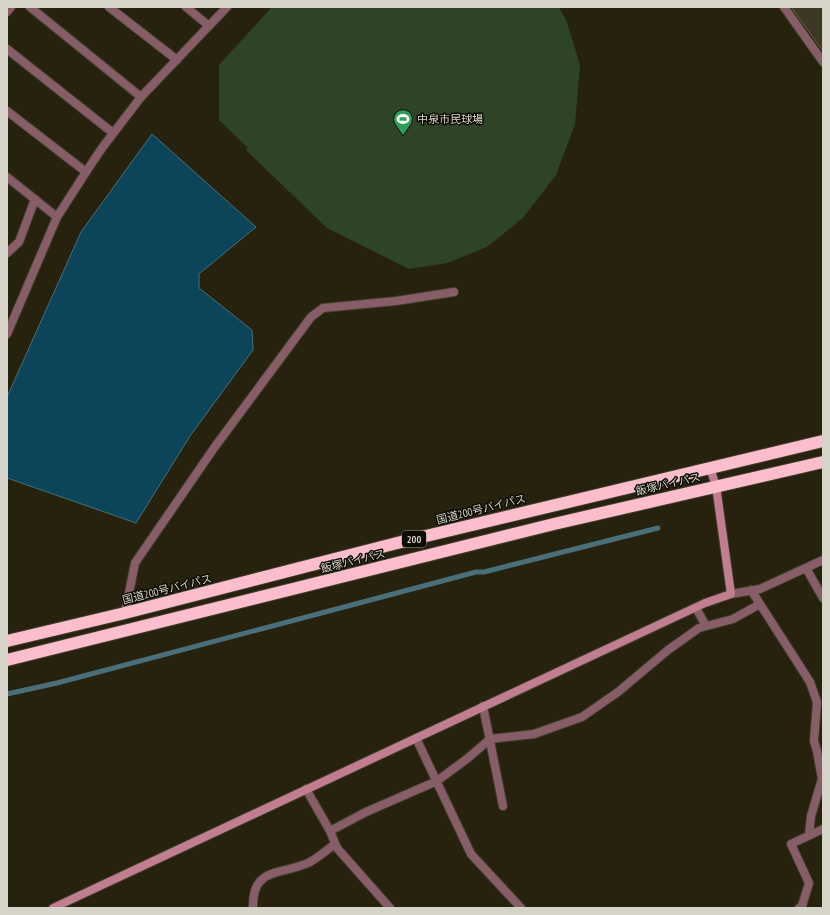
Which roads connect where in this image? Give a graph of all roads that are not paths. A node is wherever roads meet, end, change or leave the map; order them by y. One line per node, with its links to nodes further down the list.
1 (11, 7): 7 (street)
2 (30, 7): 12 (street)
3 (109, 7): 10 (street)
4 (186, 7): 8 (street)
5 (227, 7): 8 (street)
6 (784, 7): 11 (street)
7 (7, 12)
8 (210, 26): 10 (street)
9 (7, 49): 14 (street)
10 (177, 60): 12 (street)
11 (823, 62)
12 (140, 97): 14 (street)
13 (7, 111): 15 (street)
14 (113, 133): 15 (street)
15 (86, 172): 18 (street)
16 (7, 177): 17 (street)
17 (35, 199): 18 (street); 19 (street)
18 (57, 217): 21 (street)
19 (7, 254)
20 (454, 292): 33 (street)
21 (7, 334)
22 (823, 441): 24 (highway, 国道200号バイパス / 200)
23 (823, 462): 25 (highway, 飯塚バイパス / 200)
24 (710, 468): 25 (street); 33 (highway, 国道200号バイパス / 200)
25 (716, 486): 29 (street); 36 (highway, 飯塚バイパス / 200)
26 (823, 560): 27 (street)
27 (806, 568): 28 (street); 30 (street)
28 (751, 590): 29 (street); 31 (street)
29 (731, 594): 32 (street)
30 (823, 598)
31 (760, 604): 34 (street); 45 (street)
32 (696, 608): 34 (street); 37 (street)
33 (125, 613): 35 (highway, 国道200号バイパス / 200)
34 (706, 626): 39 (street)
35 (7, 641)
36 (7, 660)
37 (483, 706): 38 (street); 39 (street)
38 (416, 738): 40 (street); 41 (street)
39 (490, 739): 40 (street); 42 (street)
40 (437, 781): 44 (street); 50 (street)
41 (306, 789): 44 (street); 47 (street)
42 (503, 806)
43 (823, 829): 45 (street)
44 (330, 831): 46 (street)
45 (809, 835): 51 (street)
46 (335, 844): 48 (street); 49 (street)
47 (53, 908)
48 (253, 908)
49 (390, 908)
50 (521, 908)
51 (799, 908)

